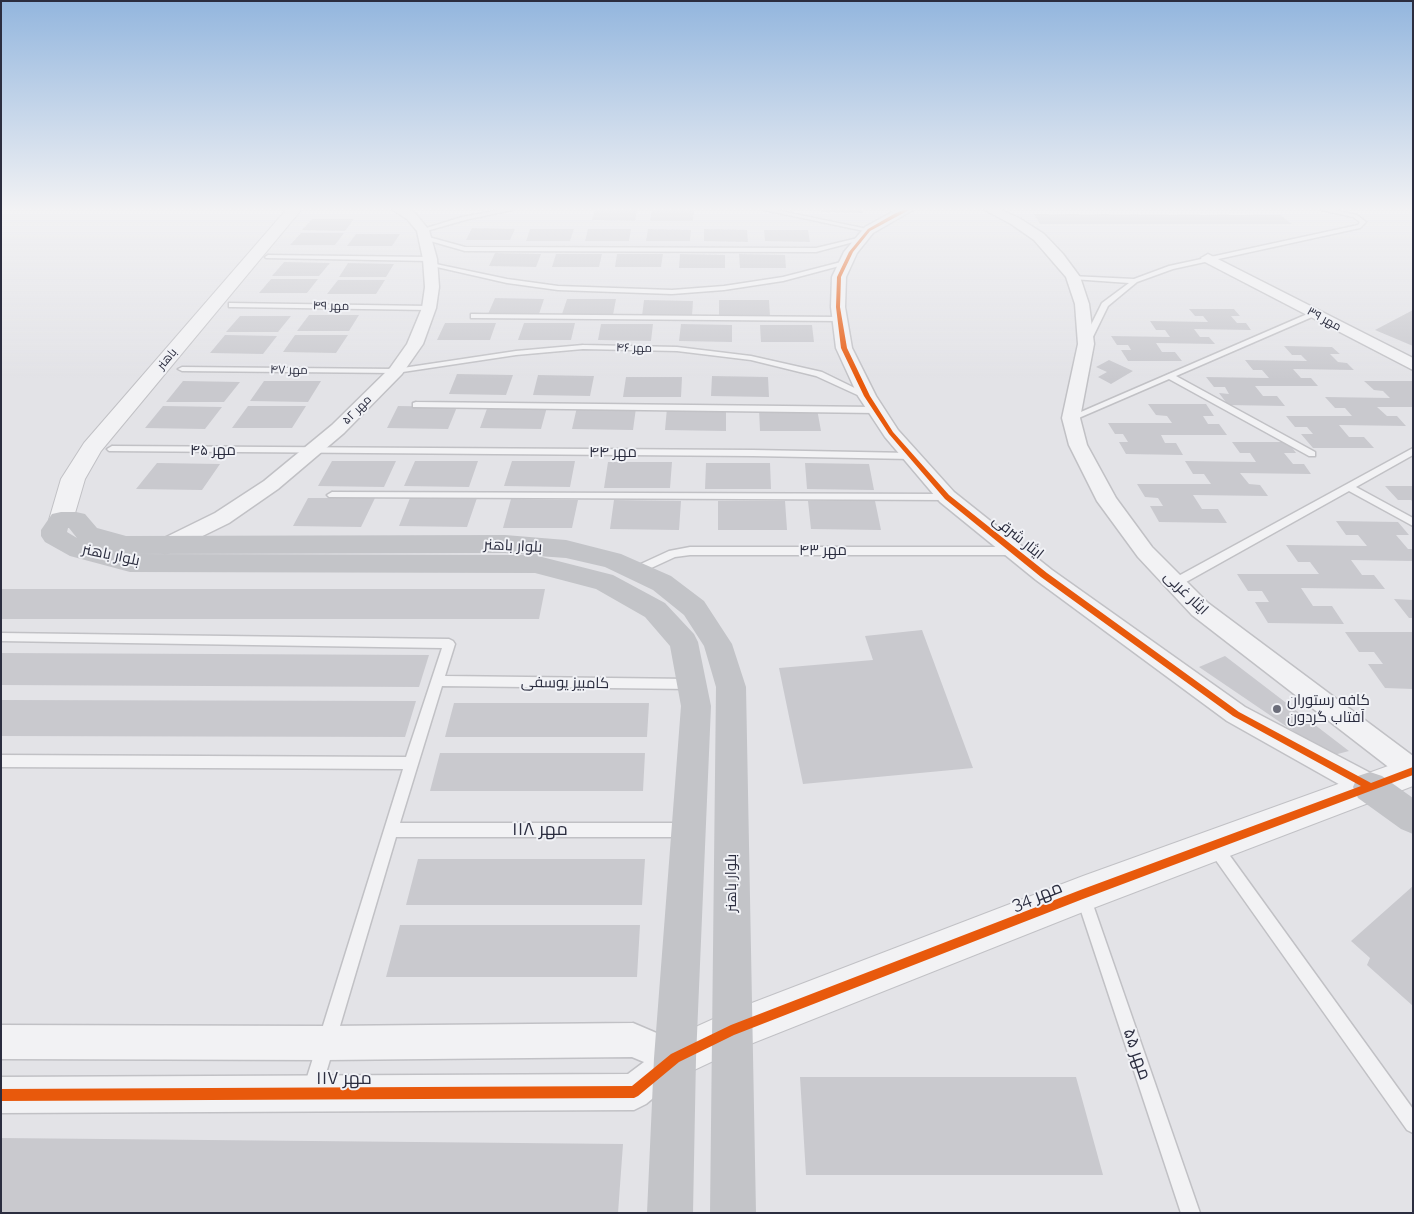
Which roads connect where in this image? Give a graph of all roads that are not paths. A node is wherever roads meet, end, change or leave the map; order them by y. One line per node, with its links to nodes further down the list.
1 (246, 267): 32 (street, باهنر)
2 (431, 267): 12 (street, مهر ۵۲)
3 (450, 267): 4 (lane)
4 (827, 267)
5 (843, 267): 15 (street, ایثار شرقی)
6 (1065, 267): 9 (street, ایثار غربی)
7 (1172, 267): 10 (lane)
8 (1225, 267): 13 (street, مهر ۳۹)
9 (1073, 277): 10 (lane); 16 (street, ایثار غربی)
10 (1136, 281): 16 (lane, ایثار غربی)
11 (232, 305): 12 (lane, مهر ۴۹)
12 (429, 308): 19 (street, مهر ۵۲)
13 (1315, 314): 17 (street, مهر ۳۹); 20 (lane)
14 (474, 316): 15 (lane)
15 (839, 319): 21 (street, ایثار شرقی)
16 (1086, 344): 23 (street, ایثار غربی)
17 (1413, 365)
18 (182, 369): 19 (lane, مهر ۴۷)
19 (396, 372): 21 (lane, مهر ۴۶); 25 (street, مهر ۵۲)
20 (1169, 376): 23 (lane); 27 (lane)
21 (871, 403): 22 (lane); 28 (street, ایثار شرقی)
22 (416, 405)
23 (1071, 418): 37 (street, ایثار غربی)
24 (112, 449): 25 (lane, مهر ۴۵)
25 (314, 450): 28 (lane, مهر ۴۴); 34 (street, مهر ۵۲)
26 (1413, 451): 29 (lane)
27 (1312, 454)
28 (911, 456): 31 (street, ایثار شرقی)
29 (1349, 487): 33 (lane); 37 (lane)
30 (332, 495): 31 (lane)
31 (947, 497): 35 (street, ایثار شرقی)
32 (61, 520): 34 (main road, بلوار باهنر); 40 (main road, بلوار باهنر)
33 (1413, 523)
34 (165, 546): 36 (main road, بلوار باهنر)
35 (1014, 551): 36 (lane, مهر ۴۳); 44 (street, ایثار شرقی)
36 (636, 571): 50 (main road, بلوار باهنر)
37 (1175, 583): 43 (street, ایثار غربی)
38 (1, 637): 39 (lane)
39 (438, 681): 40 (lane, کامبیز یوسفی); 42 (lane)
40 (692, 684): 47 (main road, بلوار باهنر)
41 (1, 761): 42 (lane)
42 (410, 763): 46 (lane)
43 (1413, 771): 44 (street, مهر 34)
44 (1370, 787): 45 (main road); 48 (street, مهر 34)
45 (1413, 818)
46 (390, 830): 47 (lane, مهر ۱۱۸); 52 (lane)
47 (690, 830): 53 (main road, بلوار باهنر)
48 (1214, 845): 49 (street, مهر 34); 56 (lane)
49 (1083, 894): 50 (street, مهر 34); 59 (lane, مهر ۵۵)
50 (731, 1031): 53 (street, مهر 34); 58 (main road, بلوار باهنر)
51 (1, 1042): 52 (street)
52 (326, 1043): 53 (street); 54 (lane)
53 (675, 1058): 54 (street, مهر ۱۱۷); 57 (main road, بلوار باهنر)
54 (311, 1094): 55 (street, مهر ۱۱۷)
55 (1, 1095)
56 (1413, 1124)
57 (670, 1213)
58 (733, 1213)
59 (1191, 1213)

